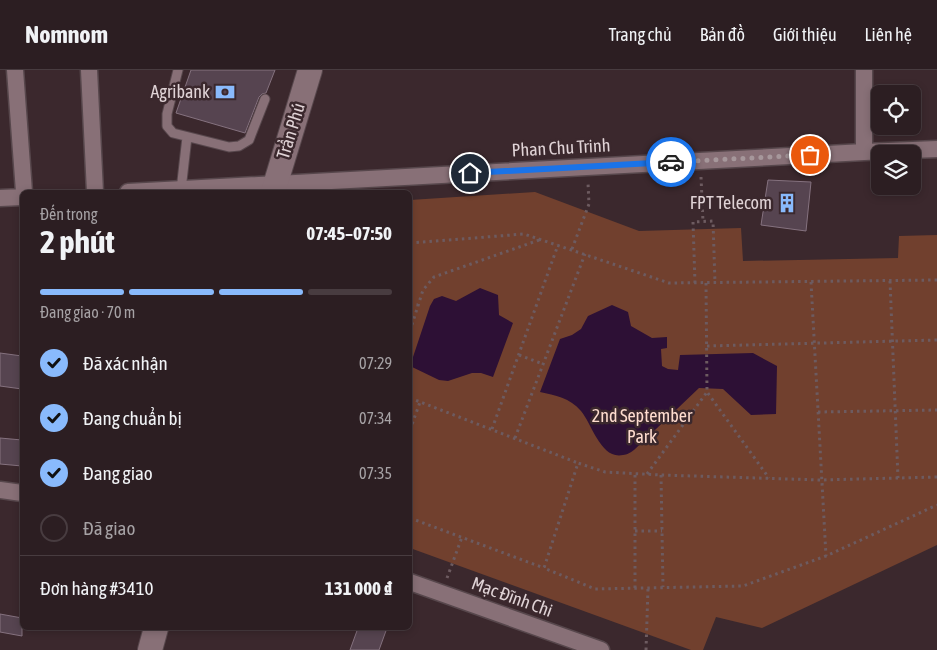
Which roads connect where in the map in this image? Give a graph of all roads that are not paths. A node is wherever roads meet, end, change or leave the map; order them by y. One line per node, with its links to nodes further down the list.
1 (15, 70): 11 (street)
2 (89, 70): 12 (street)
3 (178, 70): 7 (lane)
4 (310, 70): 10 (street, Trần Phú)
5 (864, 70): 9 (street)
6 (264, 99): 7 (lane)
7 (187, 138): 13 (lane)
8 (937, 149): 9 (street, Phan Chu Trinh)
9 (864, 152): 10 (street, Phan Chu Trinh)
10 (274, 188): 13 (street, Phan Chu Trinh)
11 (24, 190)
12 (95, 190)
13 (181, 190)
14 (20, 197): 15 (street)
15 (0, 198)
16 (0, 490): 17 (street)
17 (20, 493)
18 (412, 583): 21 (street, Mạc Đĩnh Chi)
19 (155, 630): 20 (street)
20 (150, 650)
21 (601, 650)

